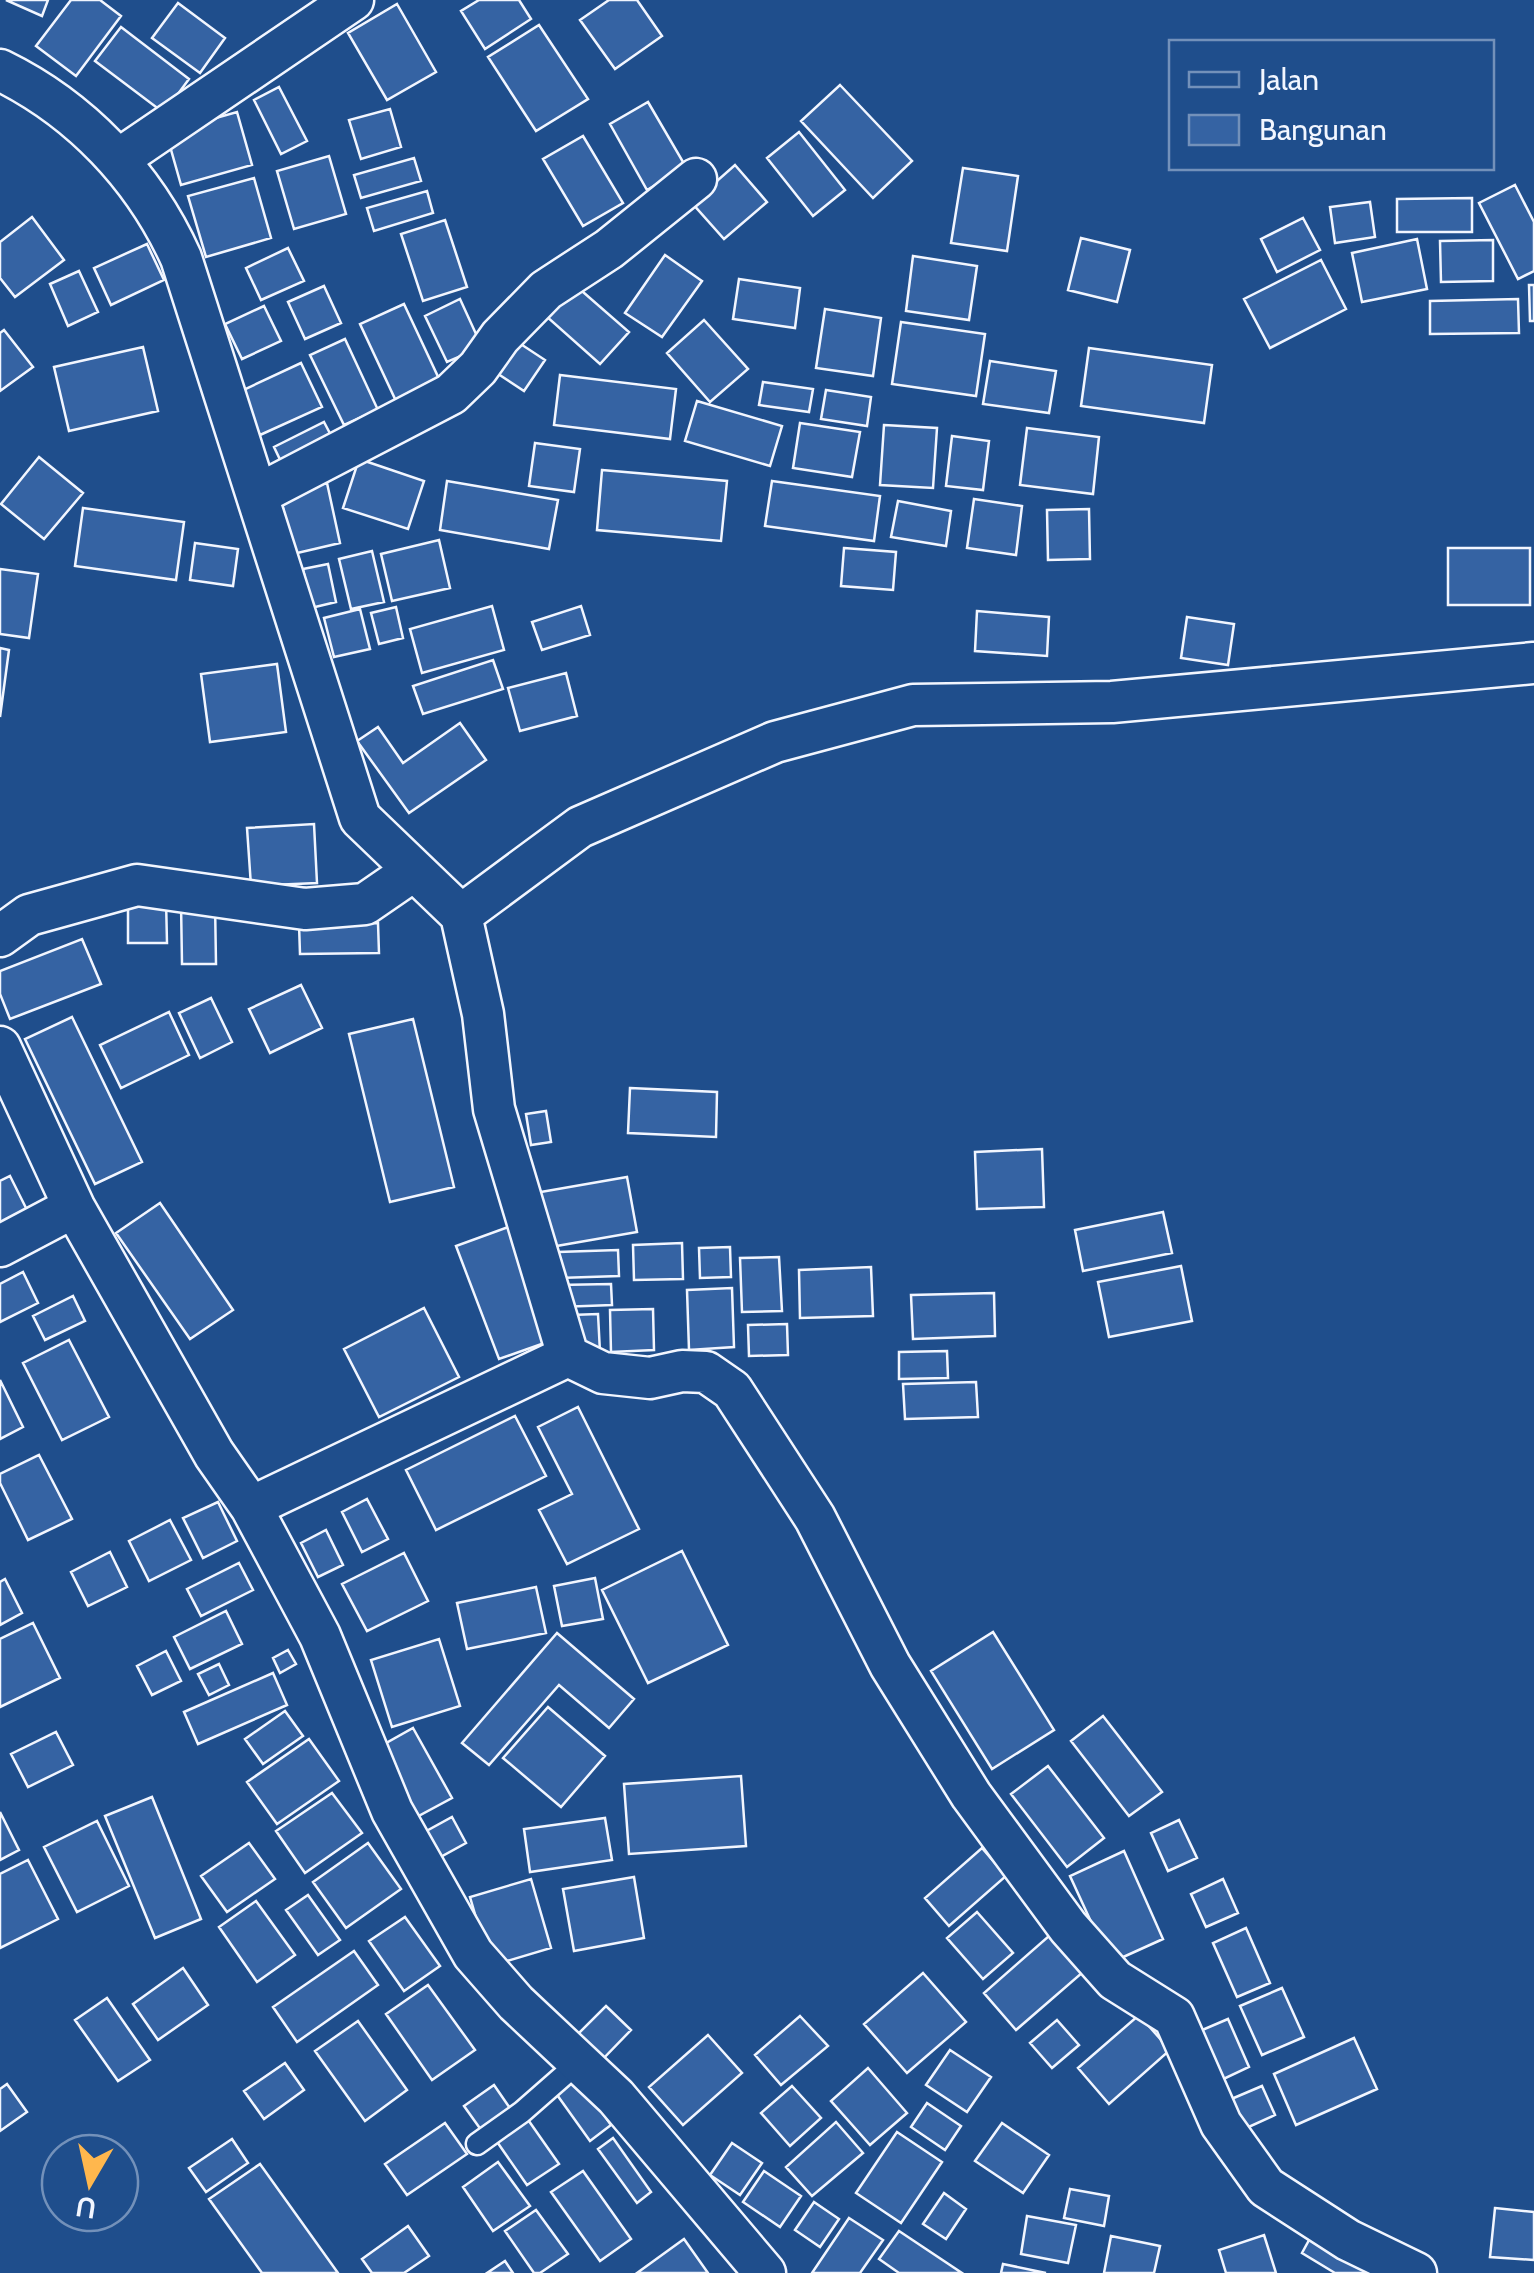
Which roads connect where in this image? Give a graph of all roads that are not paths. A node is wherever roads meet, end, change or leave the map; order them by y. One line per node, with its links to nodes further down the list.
1 (354, 0): 3 (street)
2 (0, 70): 3 (street)
3 (119, 159): 5 (street)
4 (696, 179): 5 (street)
5 (257, 495): 7 (street)
6 (1534, 662): 8 (street)
7 (413, 871): 8 (street); 9 (street)
8 (460, 915): 13 (street)
9 (0, 936)
10 (0, 1047): 11 (street)
11 (74, 1207): 12 (street); 14 (street)
12 (0, 1246)
13 (568, 1356): 14 (street); 18 (street)
14 (251, 1507): 15 (street)
15 (579, 2062): 16 (lane); 17 (street)
16 (476, 2144)
17 (765, 2273)
18 (1416, 2273)

